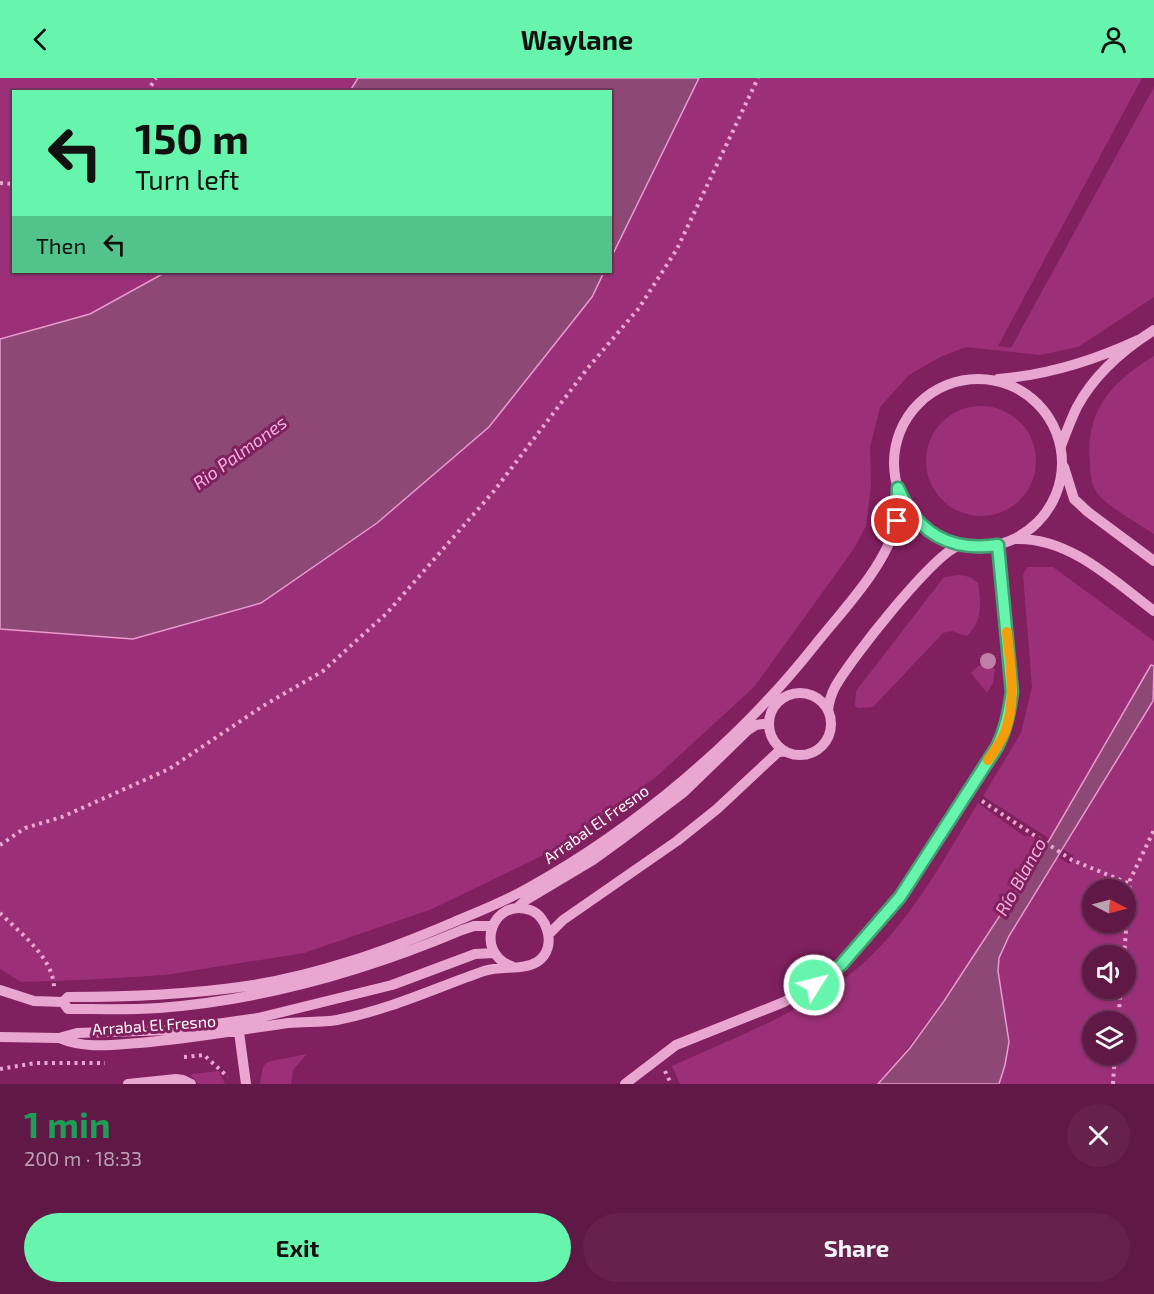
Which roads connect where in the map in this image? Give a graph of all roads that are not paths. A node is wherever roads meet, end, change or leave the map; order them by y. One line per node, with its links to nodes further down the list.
1 (1154, 330): 2 (street)
2 (1138, 340): 3 (street); 4 (street)
3 (990, 379): 4 (street); 6 (street)
4 (1061, 446): 5 (street)
5 (1062, 462): 7 (street); 10 (street)
6 (898, 488): 8 (street); 12 (street, Arrabal El Fresno)
7 (1013, 539): 9 (street); 11 (street)
8 (960, 545): 9 (street); 14 (street)
9 (998, 545): 30 (street)
10 (1154, 561)
11 (1154, 611)
12 (803, 660): 13 (street, Arrabal El Fresno); 23 (street, Arrabal El Fresno)
13 (789, 696): 14 (street); 15 (street)
14 (828, 710): 16 (street)
15 (769, 723): 16 (street); 17 (street, Arrabal El Fresno)
16 (785, 751): 19 (street, Arrabal El Fresno)
17 (518, 908): 18 (street, Arrabal El Fresno); 19 (street)
18 (493, 926): 20 (street); 23 (street)
19 (549, 934): 21 (street, Arrabal El Fresno)
20 (494, 953): 21 (street); 26 (street, Arrabal El Fresno)
21 (511, 966): 24 (street, Arrabal El Fresno)
22 (0, 990): 23 (street)
23 (58, 1002)
24 (239, 1032): 26 (street, Arrabal El Fresno); 27 (street)
25 (0, 1037): 26 (street)
26 (58, 1038)
27 (246, 1081)
28 (128, 1084): 29 (street)
29 (191, 1084)
30 (625, 1084)

